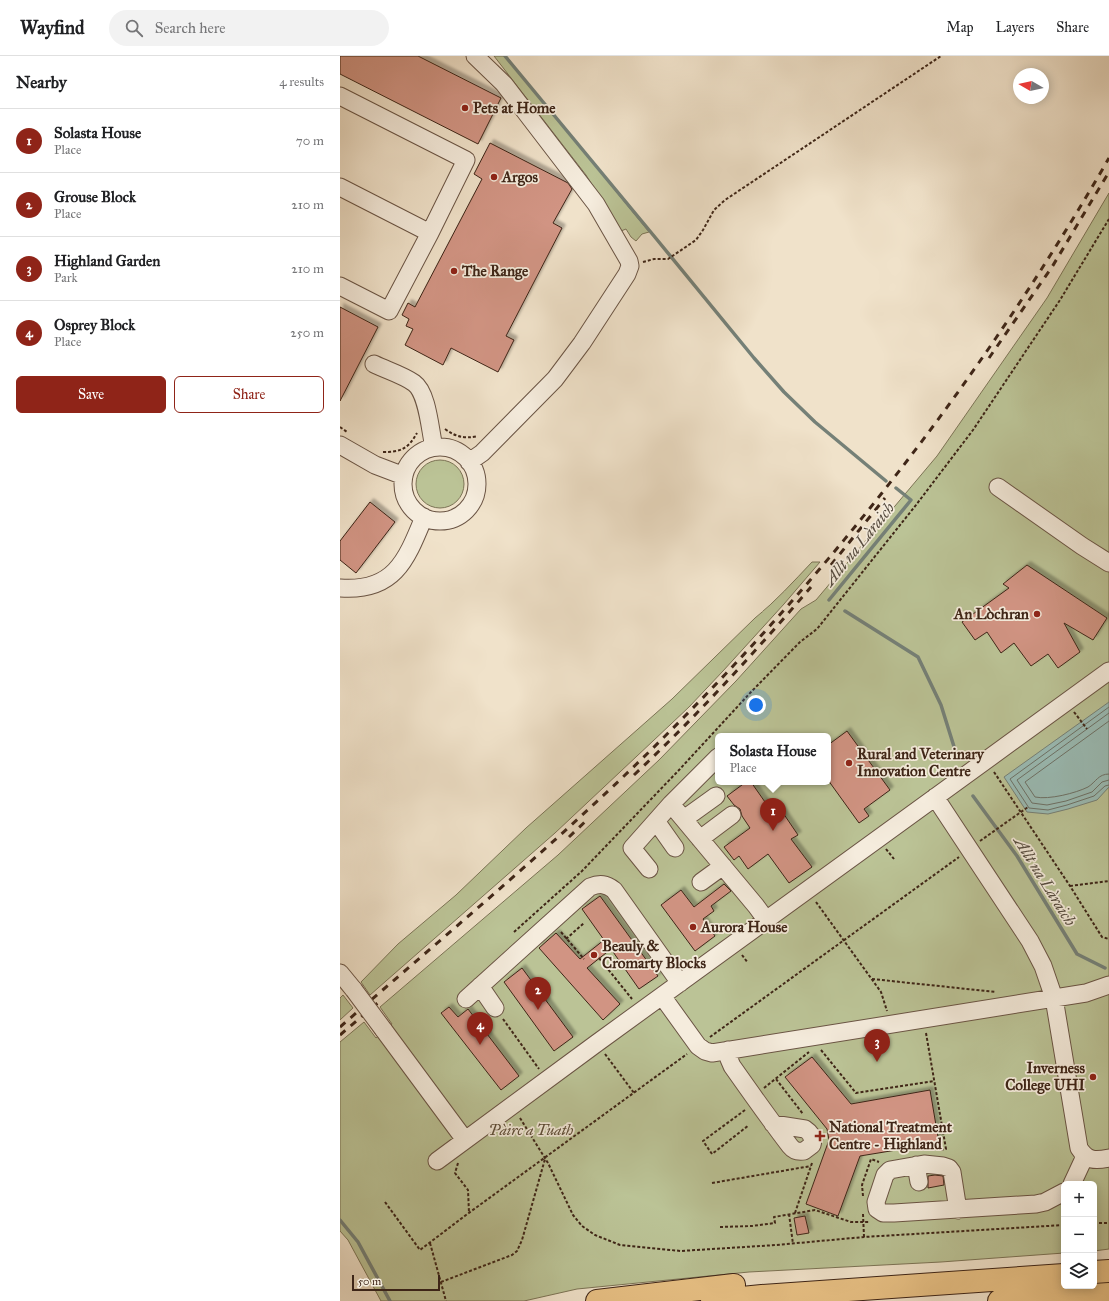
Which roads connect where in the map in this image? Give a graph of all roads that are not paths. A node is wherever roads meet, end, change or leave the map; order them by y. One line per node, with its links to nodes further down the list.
1 (474, 56): 9 (street)
2 (340, 96): 4 (street)
3 (340, 187): 4 (street)
4 (430, 233): 5 (street)
5 (340, 286)
6 (374, 364): 8 (street)
7 (344, 439): 10 (street)
8 (434, 447): 9 (street); 10 (street)
9 (469, 462): 12 (street)
10 (404, 476): 12 (street)
11 (998, 487): 13 (street)
12 (424, 517): 14 (street)
13 (1109, 563)
14 (340, 588)
15 (1109, 671): 18 (street)
16 (715, 760): 19 (street)
17 (716, 796): 21 (street)
18 (935, 797): 28 (street); 34 (street)
19 (671, 804): 21 (street); 22 (street)
20 (732, 815): 23 (street)
21 (684, 819): 23 (street)
22 (656, 821): 24 (street); 26 (street)
23 (700, 839): 25 (street)
24 (675, 848)
25 (723, 866): 27 (street); 28 (street)
26 (648, 869)
27 (700, 882)
28 (767, 921): 30 (street)
29 (340, 973): 39 (street, bridge)
30 (680, 983): 32 (street); 33 (street)
31 (1109, 985): 34 (street)
32 (480, 986): 35 (street); 36 (street)
33 (662, 996): 37 (street); 39 (street)
34 (1054, 998): 37 (street); 40 (street)
35 (466, 1000)
36 (495, 1008)
37 (728, 1050): 38 (street)
38 (774, 1124): 38 (street)
39 (462, 1142): 42 (street)
40 (1085, 1156): 41 (street); 44 (street)
41 (1109, 1158)
42 (437, 1161)
43 (916, 1165): 45 (street); 47 (street); 47 (street)
44 (1073, 1181)
45 (919, 1182)
46 (1061, 1194): 47 (street)
47 (958, 1210)
48 (1109, 1271): 49 (highway)
49 (1097, 1272)
50 (1061, 1274): 51 (highway)
51 (891, 1287): 53 (highway); 54 (highway)
52 (1109, 1294): 55 (highway)
53 (597, 1301)
54 (712, 1301)
55 (999, 1301)

